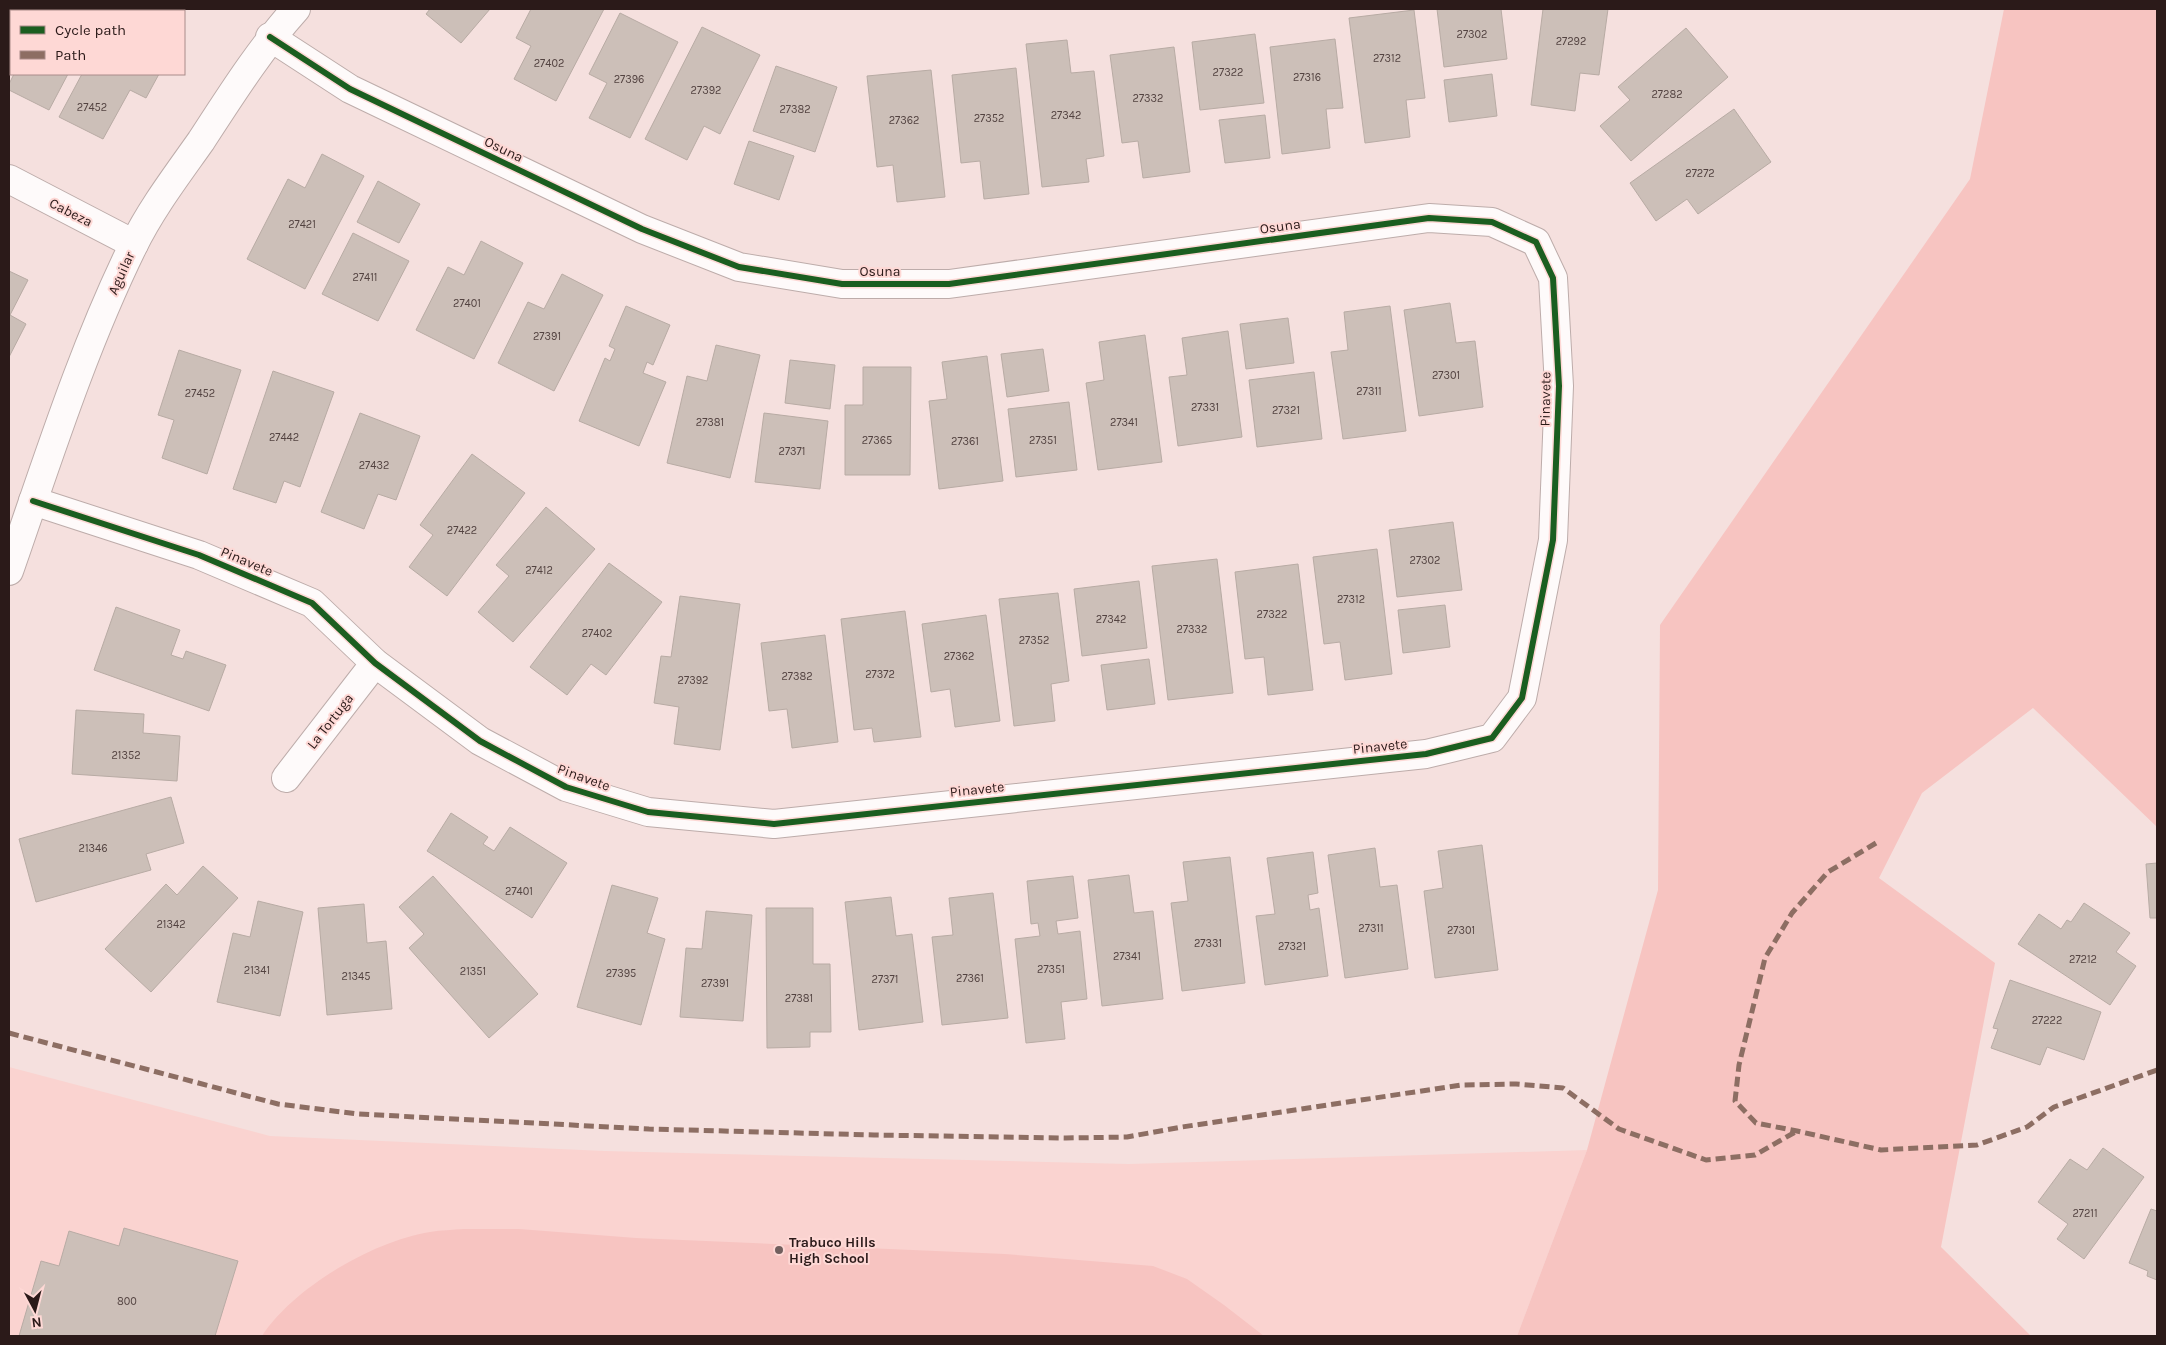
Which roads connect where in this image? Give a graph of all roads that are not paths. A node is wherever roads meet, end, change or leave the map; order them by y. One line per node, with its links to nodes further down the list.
1 (296, 9): 2 (street, Aguilar)
2 (270, 37): 4 (street, Osuna); 5 (street, Aguilar)
3 (9, 179): 5 (street, Cabeza)
4 (1536, 242): 8 (street, Pinavete)
5 (134, 244): 6 (street, Aguilar)
6 (34, 501): 7 (street, Aguilar); 8 (street, Pinavete)
7 (9, 571)
8 (375, 663): 9 (street, La Tortuga)
9 (286, 778)

